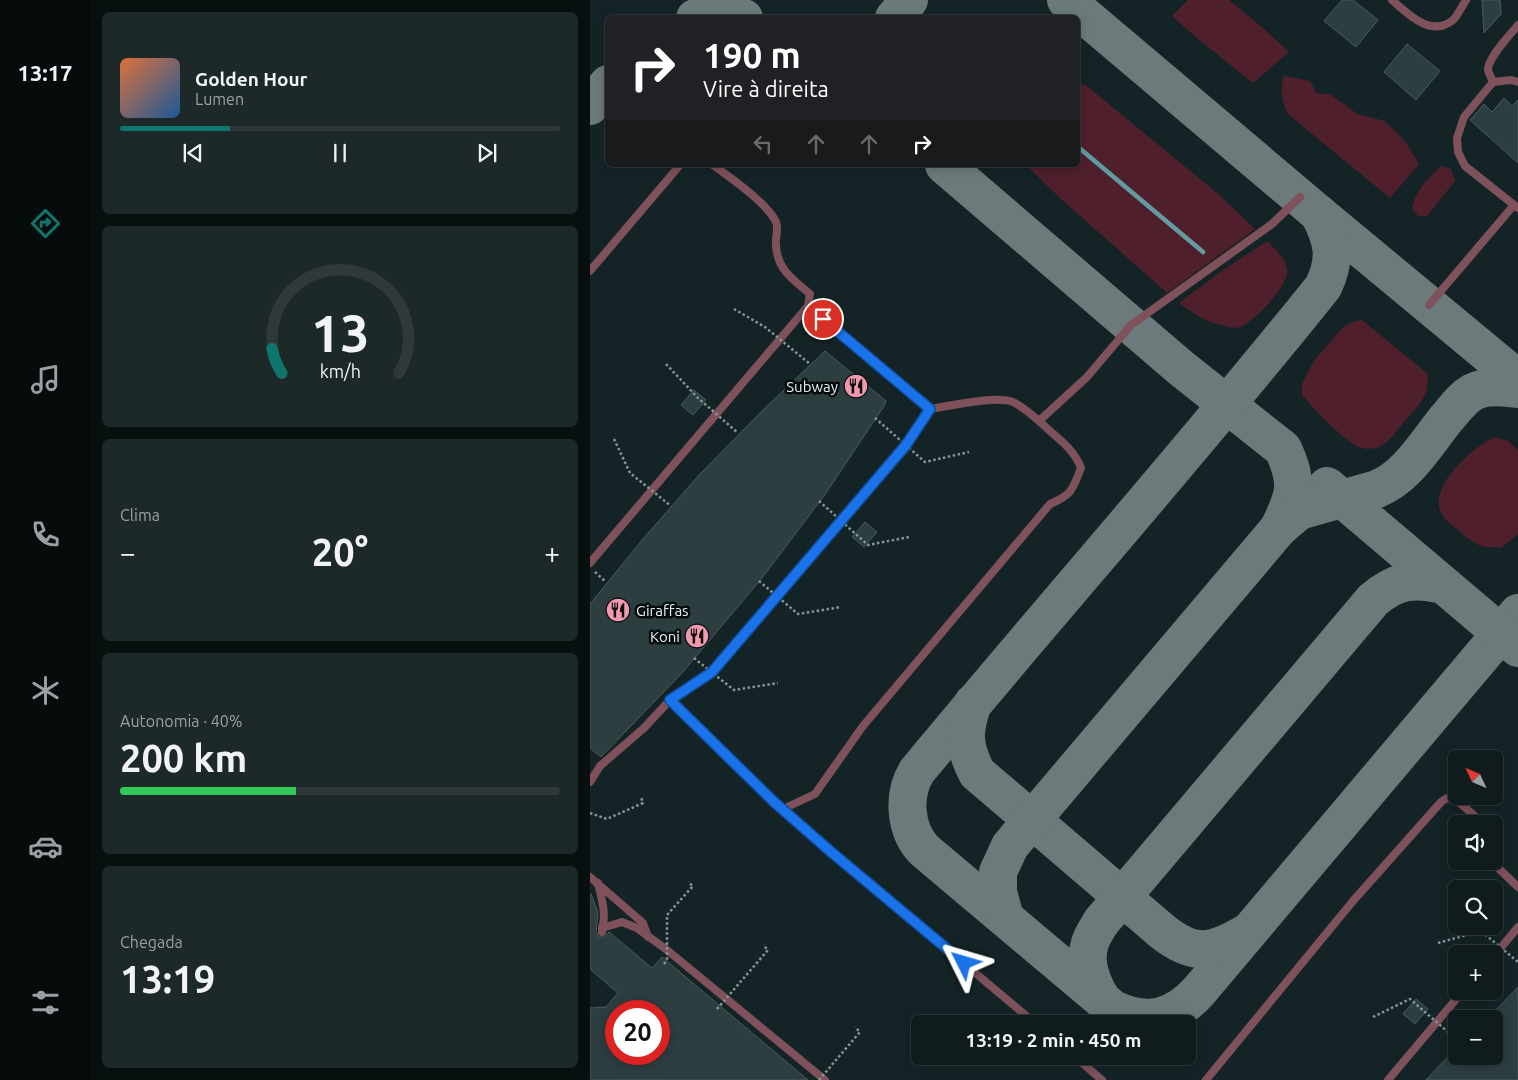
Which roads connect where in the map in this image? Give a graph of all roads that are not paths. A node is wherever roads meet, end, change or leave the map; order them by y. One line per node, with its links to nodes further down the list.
1 (1392, 0): 2 (lane)
2 (1466, 0)
3 (1518, 25): 4 (lane)
4 (1493, 82): 5 (lane); 9 (lane)
5 (1518, 82)
6 (678, 167): 10 (lane)
7 (716, 167): 11 (lane)
8 (1300, 198): 14 (lane)
9 (1516, 206): 12 (lane)
10 (590, 271)
11 (808, 306): 13 (lane); 15 (lane)
12 (1429, 306)
13 (930, 409): 14 (lane); 16 (lane)
14 (1039, 421): 18 (lane)
15 (590, 563)
16 (670, 700): 17 (lane); 18 (lane)
17 (590, 782)
18 (783, 809): 28 (lane)
19 (1474, 815): 32 (lane)
20 (1500, 870): 23 (lane)
21 (590, 877): 22 (lane)
22 (598, 883): 25 (lane); 25 (lane)
23 (1518, 888)
24 (1518, 928): 26 (lane)
25 (648, 937): 30 (lane)
26 (1503, 946)
27 (1456, 1000): 33 (lane)
28 (1025, 1015)
29 (1084, 1065): 31 (lane)
30 (822, 1079)
31 (1102, 1080)
32 (1206, 1080)
33 (1388, 1080)

